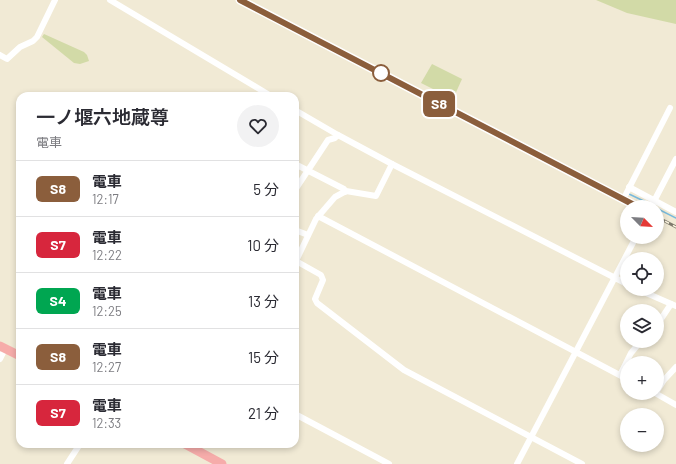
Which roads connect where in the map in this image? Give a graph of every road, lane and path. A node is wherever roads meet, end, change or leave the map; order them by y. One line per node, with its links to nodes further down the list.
1 (55, 0): 3 (street)
2 (110, 0): 4 (street)
3 (0, 56)
4 (260, 92)
5 (670, 108): 13 (street)
6 (299, 112): 7 (street)
7 (338, 135): 9 (street); 11 (street)
8 (676, 159): 16 (street)
9 (392, 164): 14 (street); 25 (street)
10 (299, 166): 11 (street)
11 (308, 170): 12 (street); 14 (street)
12 (299, 184)
13 (629, 187): 15 (street); 16 (street)
14 (345, 192): 19 (street)
15 (626, 194)
16 (655, 200)
17 (664, 205): 18 (street)
18 (676, 212)
19 (318, 216): 21 (street); 31 (street)
20 (299, 232): 21 (street)
21 (308, 235): 23 (street)
22 (632, 244): 25 (street)
23 (299, 255)
24 (299, 264): 40 (street)
25 (615, 278): 26 (street); 31 (street)
26 (620, 280)
27 (653, 296): 28 (street)
28 (673, 305): 29 (street)
29 (664, 316)
30 (3, 347): 32 (highway); 33 (street)
31 (576, 353): 35 (street); 40 (street)
32 (16, 354)
33 (0, 359)
34 (676, 367): 36 (street)
35 (620, 376)
36 (664, 380)
37 (664, 398): 38 (street)
38 (676, 405)
39 (299, 416): 45 (street)
40 (531, 438): 46 (street); 47 (street)
41 (77, 448): 43 (street)
42 (192, 448): 44 (highway)
43 (67, 464)
44 (222, 464)
45 (389, 464)
46 (517, 464)
47 (582, 464)

